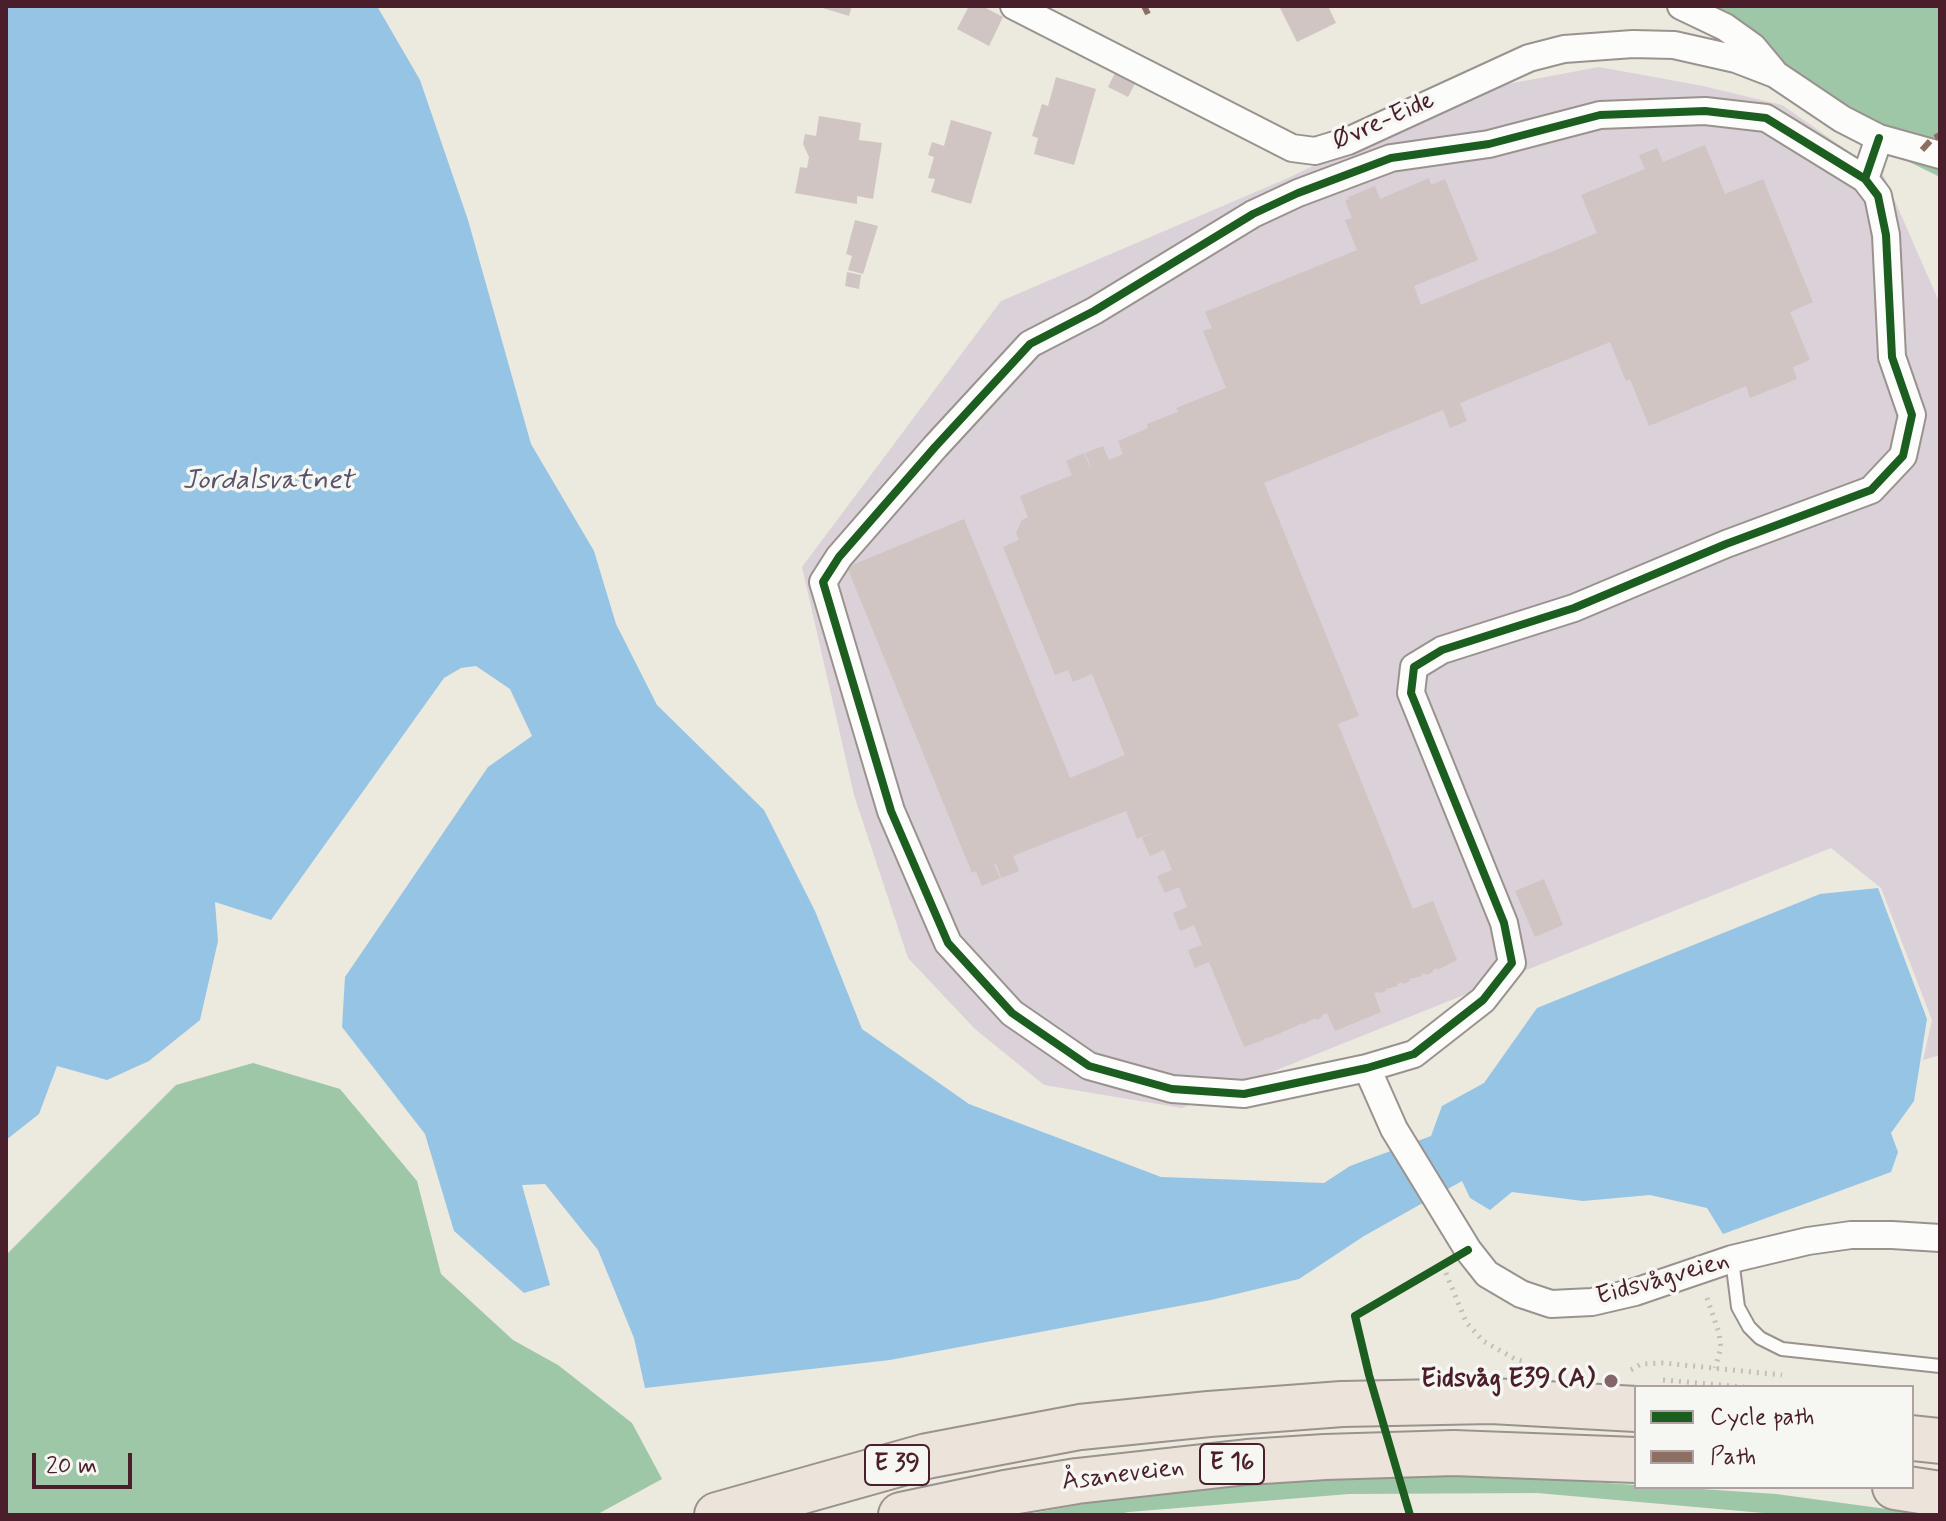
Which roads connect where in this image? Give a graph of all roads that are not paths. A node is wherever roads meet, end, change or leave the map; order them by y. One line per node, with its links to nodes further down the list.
1 (1014, 6): 3 (street, Øvre-Eide)
2 (1681, 6): 3 (street, Øvre-Eide)
3 (1775, 74): 4 (street, Øvre-Eide)
4 (1879, 138): 5 (street, Øvre-Eide); 6 (street)
5 (1940, 155)
6 (1865, 179): 7 (street); 7 (street)
7 (1367, 1068): 9 (street, Eidsvågveien)
8 (1940, 1238): 9 (street, Eidsvågveien)
9 (1732, 1259): 10 (lane)
10 (1940, 1366)
11 (1634, 1389): 17 (highway, E 39)
12 (1914, 1438): 13 (highway)
13 (1940, 1441)
14 (1634, 1460): 18 (highway, Åsaneveien / E 16)
15 (1908, 1489): 16 (highway)
16 (1940, 1494)
17 (717, 1515)
18 (901, 1515)

